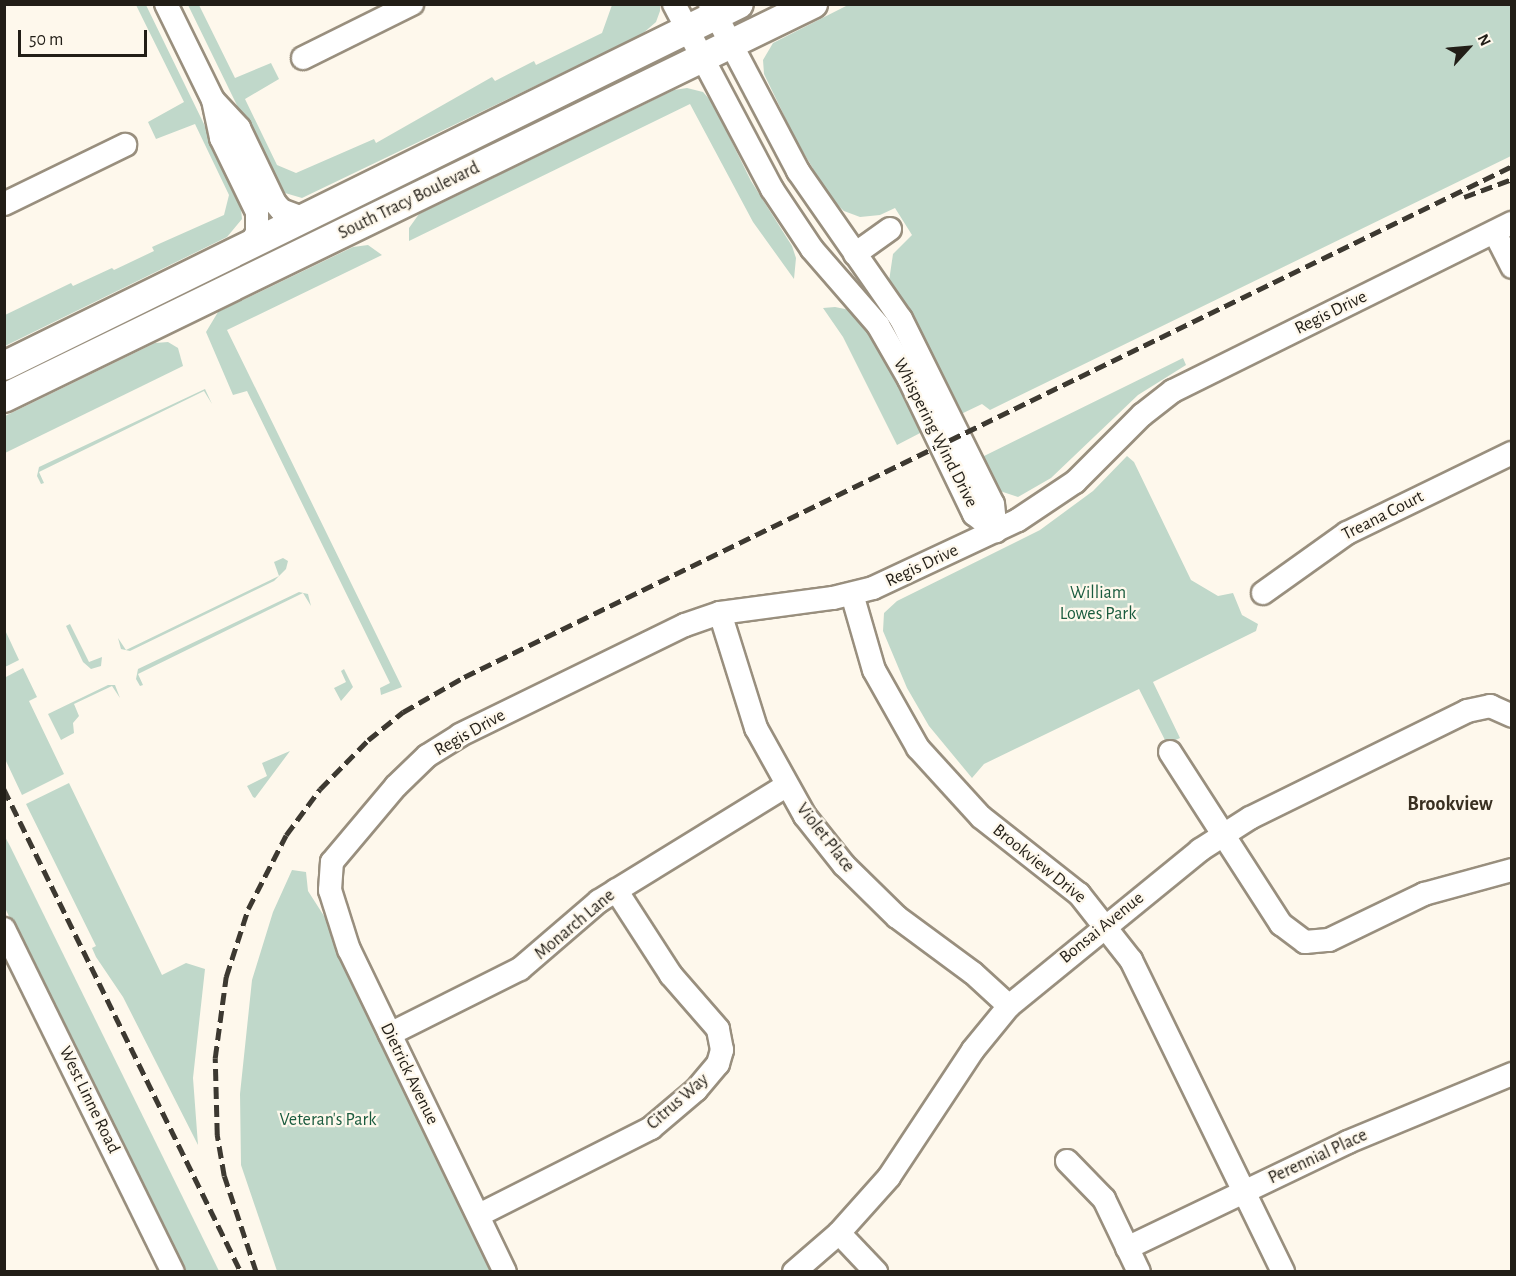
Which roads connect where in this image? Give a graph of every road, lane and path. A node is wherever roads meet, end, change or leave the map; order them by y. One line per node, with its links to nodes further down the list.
1 (166, 4): 10 (street)
2 (412, 4): 9 (street)
3 (674, 4): 6 (street, Whispering Wind Drive)
4 (813, 4): 7 (main road, South Tracy Boulevard)
5 (722, 8): 6 (main road, South Tracy Boulevard); 7 (street, Whispering Wind Drive)
6 (688, 30): 8 (street, Whispering Wind Drive); 13 (main road, South Tracy Boulevard)
7 (732, 44): 8 (main road, South Tracy Boulevard); 17 (street, Whispering Wind Drive)
8 (704, 57): 20 (main road, South Tracy Boulevard); 22 (street, Whispering Wind Drive)
9 (303, 58)
10 (213, 100): 13 (street); 16 (street)
11 (125, 145): 12 (street)
12 (4, 204)
13 (302, 218): 16 (main road, South Tracy Boulevard)
14 (1503, 228): 18 (street); 22 (street, Regis Drive)
15 (890, 229): 17 (street)
16 (251, 243): 19 (main road, South Tracy Boulevard)
17 (855, 254): 22 (street, Whispering Wind Drive)
18 (1512, 267)
19 (4, 366)
20 (4, 398)
21 (1512, 453): 23 (street, Treana Court)
22 (996, 531): 24 (street, Regis Drive)
23 (1263, 593)
24 (852, 594): 25 (street, Regis Drive); 33 (street, Brookview Drive)
25 (720, 613): 28 (street, Violet Place); 31 (street, Regis Drive)
26 (1507, 713): 29 (street, Bonsai Avenue)
27 (1170, 752): 29 (street)
28 (786, 786): 32 (street, Monarch Lane); 35 (street, Violet Place)
29 (1223, 834): 30 (street); 33 (street, Bonsai Avenue)
30 (1512, 870)
31 (329, 871): 36 (street, Dietrick Avenue)
32 (616, 890): 36 (street, Monarch Lane); 40 (street, Citrus Way)
33 (1106, 925): 35 (street, Bonsai Avenue); 39 (street, Brookview Drive)
34 (4, 929): 43 (street, West Linne Road)
35 (1009, 1006): 41 (street, Bonsai Avenue)
36 (390, 1034): 40 (street, Dietrick Avenue)
37 (1512, 1074): 39 (street, Perennial Place)
38 (1067, 1161): 42 (street)
39 (1244, 1191): 42 (street, Perennial Place); 48 (street, Brookview Drive)
40 (479, 1215): 44 (street, Dietrick Avenue)
41 (839, 1233): 45 (street, Bonsai Avenue); 46 (street)
42 (1127, 1248): 47 (street)
43 (173, 1272)
44 (505, 1272)
45 (794, 1272)
46 (876, 1272)
47 (1139, 1272)
48 (1283, 1272)

